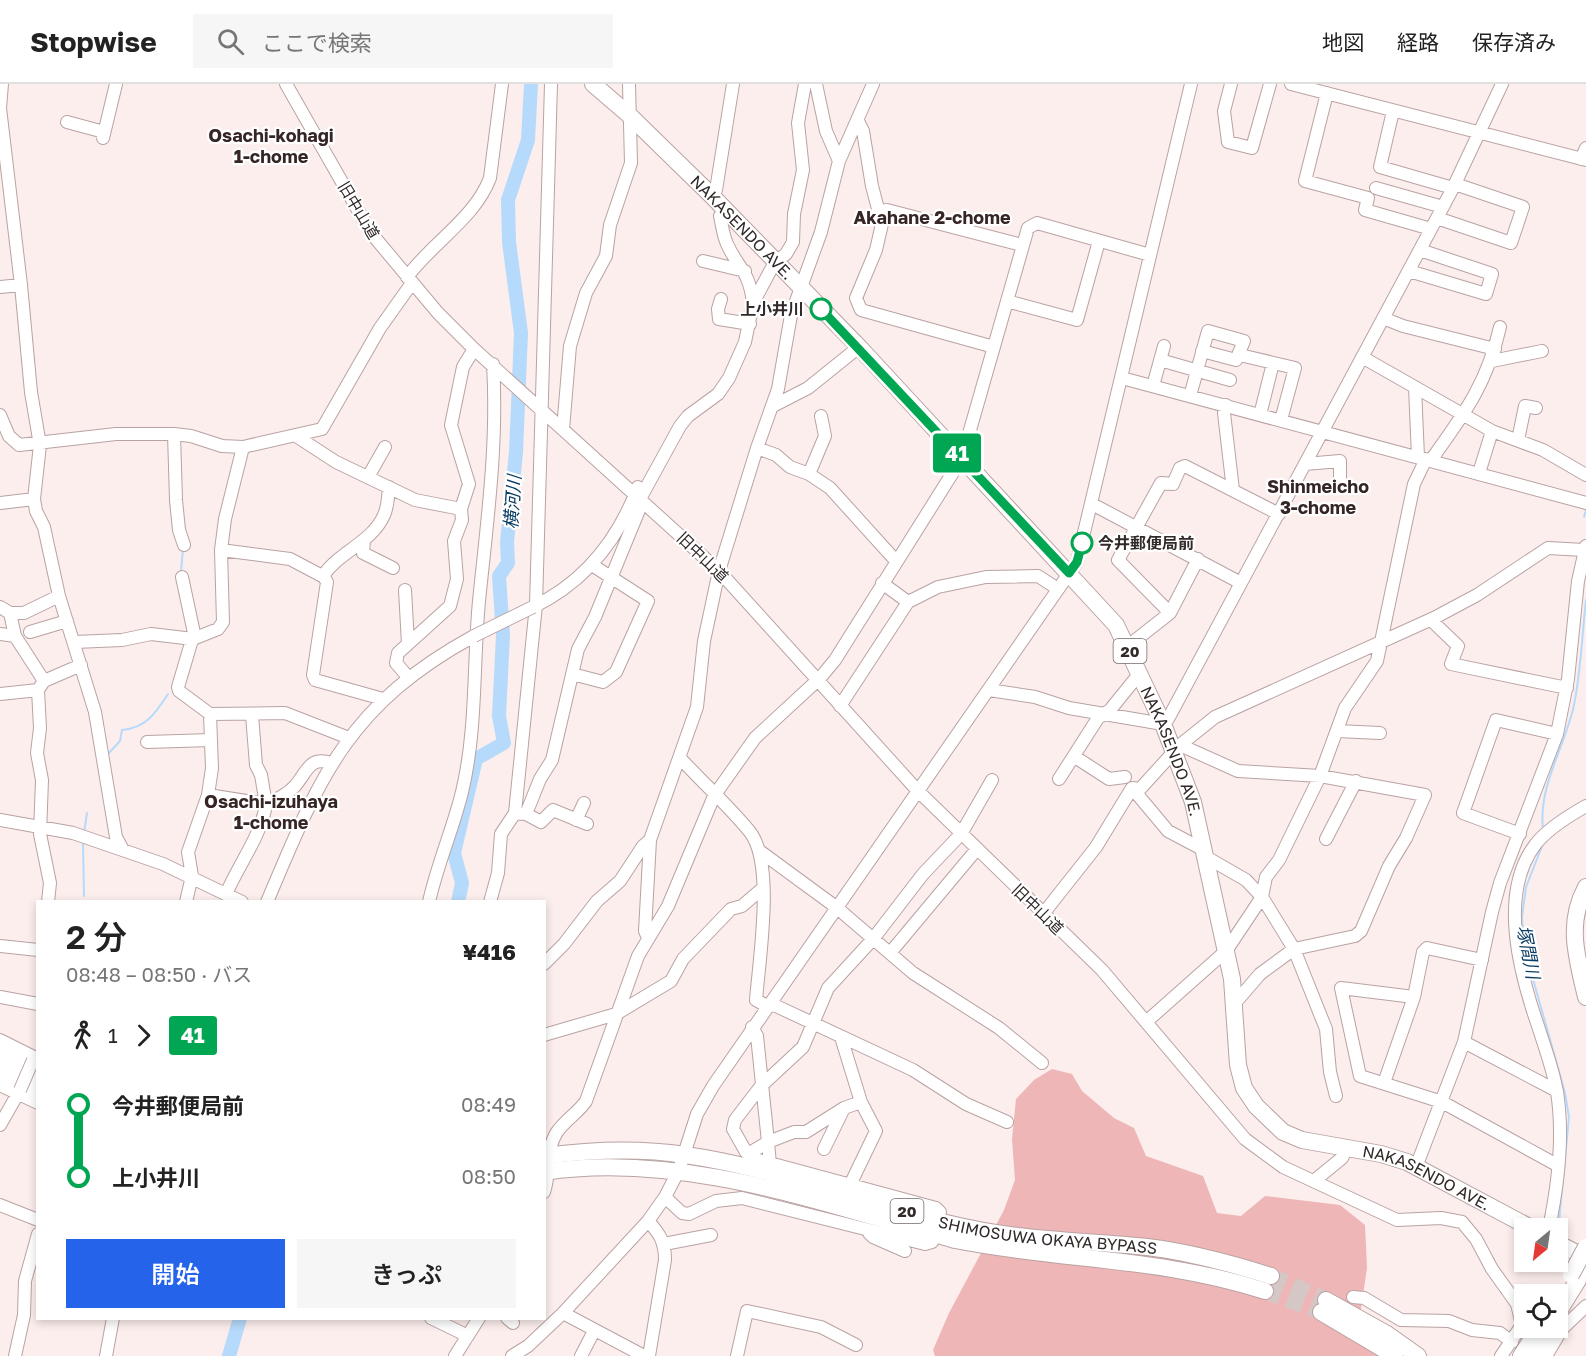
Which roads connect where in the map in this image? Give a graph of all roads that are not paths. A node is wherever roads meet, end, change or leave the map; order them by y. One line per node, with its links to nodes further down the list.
1 (2, 84): 26 (street)
2 (116, 84): 22 (street)
3 (285, 84): 41 (street, 旧中山道)
4 (502, 84): 41 (street)
5 (551, 84): 69 (street)
6 (593, 84): 20 (highway, NAKASENDO AVE. / 20)
7 (629, 84): 20 (street)
8 (733, 84): 29 (street)
9 (805, 84): 38 (street)
10 (816, 84): 25 (street)
11 (873, 84): 21 (street)
12 (1176, 84): 17 (street)
13 (1231, 84): 14 (street)
14 (1270, 84)
15 (1291, 84): 18 (street)
16 (1502, 84): 23 (street)
17 (1191, 86): 36 (street)
18 (1327, 93): 19 (street); 32 (street)
19 (1393, 111): 23 (street); 27 (street)
20 (629, 115): 29 (highway, NAKASENDO AVE. / 20); 78 (street)
21 (858, 121): 25 (street); 31 (street)
22 (67, 122)
23 (1481, 132): 24 (street); 27 (street)
24 (1584, 156)
25 (839, 161): 43 (street)
26 (3, 164): 42 (street)
27 (1454, 186): 32 (street); 32 (street)
28 (1376, 188): 32 (street)
29 (711, 195): 30 (highway, NAKASENDO AVE. / 20)
30 (725, 210): 38 (highway, NAKASENDO AVE. / 20); 39 (street)
31 (877, 212): 34 (street); 53 (street)
32 (1437, 218): 35 (street)
33 (1099, 241): 34 (street); 36 (street); 46 (street)
34 (1022, 246): 46 (street)
35 (1420, 250): 40 (street); 40 (street)
36 (1149, 255): 64 (street)
37 (703, 261): 39 (street)
38 (775, 262): 43 (highway, NAKASENDO AVE. / 20); 47 (street)
39 (745, 270): 47 (street)
40 (1409, 271): 48 (street)
41 (409, 280): 54 (street, 旧中山道); 82 (street)
42 (21, 285): 44 (street); 84 (street)
43 (799, 286): 52 (highway, NAKASENDO AVE. / 20); 70 (street)
44 (0, 287)
45 (721, 298): 49 (street)
46 (1007, 301): 53 (street)
47 (753, 303): 49 (street)
48 (1383, 318): 58 (street); 59 (street)
49 (750, 324): 99 (street)
50 (1500, 327): 58 (street)
51 (1164, 346): 60 (street)
52 (859, 347): 70 (street); 88 (highway, NAKASENDO AVE. / 20)
53 (994, 347): 88 (street)
54 (474, 349): 62 (street, 旧中山道); 103 (street)
55 (1202, 351): 57 (street); 57 (street); 63 (street)
56 (1542, 351): 58 (street)
57 (1240, 355): 61 (street)
58 (1494, 355): 75 (street)
59 (1362, 357): 67 (street); 80 (street)
60 (1160, 360): 63 (street); 66 (street)
61 (1274, 363): 74 (street); 77 (street)
62 (495, 366): 69 (street, 旧中山道); 195 (street)
63 (1197, 371): 65 (street); 68 (street)
64 (1122, 378): 66 (street); 102 (street)
65 (1230, 380)
66 (1153, 386): 68 (street)
67 (1415, 387): 75 (street); 89 (street)
68 (1190, 396): 71 (street)
69 (538, 405): 78 (street, 旧中山道); 125 (street)
70 (773, 405): 87 (street)
71 (1226, 405): 74 (street); 97 (street)
72 (1536, 408): 83 (street)
73 (0, 415): 84 (street)
74 (1260, 415): 77 (street)
75 (1463, 415): 79 (street); 89 (street)
76 (821, 416): 91 (street)
77 (1281, 420): 80 (street)
78 (563, 429): 99 (street, 旧中山道)
79 (1492, 431): 83 (street); 92 (street)
80 (1322, 432): 89 (street); 90 (street)
81 (174, 434): 84 (street); 85 (street); 107 (street)
82 (296, 436): 85 (street); 94 (street)
83 (1518, 440): 93 (street)
84 (40, 445): 98 (street)
85 (243, 447): 109 (street)
86 (385, 447): 94 (street)
87 (756, 448): 91 (street); 114 (street)
88 (962, 458): 111 (street); 115 (highway, NAKASENDO AVE. / 20)
89 (1425, 459): 92 (street); 136 (street)
90 (1305, 464): 96 (street); 104 (street)
91 (809, 474): 111 (street)
92 (1479, 474): 101 (street)
93 (1586, 476)
94 (368, 477): 95 (street)
95 (389, 487): 103 (street); 106 (street)
96 (1340, 487)
97 (1233, 490): 104 (street); 105 (street)
98 (34, 499): 100 (street); 123 (street)
99 (639, 500): 112 (street); 114 (street, 旧中山道); 118 (street)
100 (0, 503)
101 (1586, 503)
102 (1092, 504): 105 (street); 115 (street)
103 (461, 509): 137 (street)
104 (1279, 514): 120 (street)
105 (1138, 527): 110 (street); 127 (street)
106 (364, 540): 113 (street); 116 (street)
107 (184, 545)
108 (1585, 548): 128 (street); 133 (street)
109 (221, 550): 116 (street); 134 (street)
110 (1198, 560): 120 (street); 127 (street)
111 (896, 561): 119 (street)
112 (592, 565): 118 (street); 125 (street)
113 (393, 567)
114 (719, 571): 143 (street, 旧中山道); 162 (street)
115 (1069, 573): 121 (street); 138 (highway, NAKASENDO AVE. / 20)
116 (322, 576): 148 (street)
117 (182, 577): 134 (street)
118 (610, 577): 140 (street); 140 (street)
119 (882, 583): 124 (street); 143 (street)
120 (1241, 583): 153 (street)
121 (1058, 589): 124 (street); 146 (street)
122 (405, 590): 137 (street)
123 (59, 596): 126 (street); 129 (street)
124 (908, 602): 149 (street)
125 (534, 606): 142 (street, bridge); 175 (street)
126 (5, 610): 132 (street)
127 (1170, 613): 138 (street)
128 (1431, 620): 136 (street); 145 (street)
129 (66, 621): 130 (street); 135 (street)
130 (30, 632)
131 (0, 634): 132 (street)
132 (15, 636): 144 (street)
133 (1579, 638): 145 (street)
134 (193, 639): 135 (street); 151 (street)
135 (75, 642): 139 (street)
136 (1381, 642): 154 (street); 160 (street)
137 (408, 644): 142 (street)
138 (1128, 646): 141 (highway, NAKASENDO AVE. / 20)
139 (81, 665): 144 (street); 183 (street)
140 (572, 674): 175 (street)
141 (1140, 674): 150 (street); 153 (highway, NAKASENDO AVE. / 20)
142 (408, 677): 148 (street)
143 (817, 681): 149 (street, 旧中山道); 171 (street)
144 (41, 686): 147 (street); 177 (street)
145 (1567, 688): 156 (street)
146 (989, 690): 150 (street); 169 (street)
147 (0, 694)
148 (383, 699): 157 (street)
149 (840, 706): 169 (street, 旧中山道)
150 (1107, 712): 153 (street); 161 (street)
151 (210, 714): 152 (street); 158 (street)
152 (252, 714): 157 (street); 173 (street)
153 (1163, 724): 160 (highway, NAKASENDO AVE. / 20)
154 (1337, 731): 155 (street); 164 (street)
155 (1380, 733)
156 (1557, 734): 179 (street); 179 (street)
157 (349, 738): 163 (street)
158 (211, 740): 159 (street); 170 (street)
159 (147, 742)
160 (1177, 749): 164 (street); 168 (street); 185 (highway, NAKASENDO AVE. / 20)
161 (1075, 757): 165 (street); 168 (street)
162 (680, 758): 171 (street); 181 (street)
163 (331, 763): 173 (street); 194 (street)
164 (1320, 776): 167 (street); 190 (street)
165 (1059, 779)
166 (992, 780): 178 (street)
167 (1356, 781): 180 (street); 203 (street)
168 (1129, 783): 185 (street); 199 (street)
169 (917, 790): 178 (street, 旧中山道); 197 (street)
170 (208, 795): 173 (street); 186 (street)
171 (714, 796): 184 (street); 200 (street)
172 (584, 803): 175 (street)
173 (266, 804): 189 (street)
174 (1586, 806): 232 (street)
175 (521, 813): 196 (street)
176 (0, 820): 177 (street)
177 (40, 828): 183 (street); 191 (street)
178 (961, 834): 182 (street, 旧中山道); 201 (street)
179 (1520, 834): 208 (street)
180 (1326, 839)
181 (650, 840): 200 (street); 209 (street)
182 (977, 849): 199 (street, 旧中山道); 206 (street)
183 (123, 850): 186 (street)
184 (760, 852): 188 (street); 197 (street)
185 (1205, 853): 190 (street); 205 (highway, NAKASENDO AVE. / 20)
186 (192, 876): 189 (street); 192 (street)
187 (1586, 887): 207 (highway)
188 (763, 888): 215 (street); 216 (street)
189 (227, 892): 193 (street)
190 (1262, 897): 203 (street); 205 (street)
191 (48, 900)
192 (186, 900)
193 (239, 900)
194 (268, 900)
195 (430, 900)
196 (491, 900)
197 (836, 907): 201 (street); 215 (street)
198 (1586, 912): 207 (highway)
199 (1043, 914): 217 (street, 旧中山道)
200 (648, 938): 216 (street)
201 (873, 939): 206 (street); 218 (street)
202 (0, 946): 204 (street)
203 (1294, 949): 213 (street); 234 (street)
204 (36, 950)
205 (1226, 951): 213 (highway, NAKASENDO AVE. / 20); 217 (street)
206 (890, 953): 226 (street)
207 (1576, 959): 212 (highway)
208 (1482, 960): 211 (street); 223 (street)
209 (546, 962)
210 (0, 996): 214 (street)
211 (1414, 997): 228 (street); 228 (street)
212 (1586, 997)
213 (1235, 1003): 242 (highway, NAKASENDO AVE. / 20)
214 (36, 1004)
215 (767, 1006): 218 (street); 219 (street)
216 (616, 1014): 220 (street); 246 (street)
217 (1146, 1022): 250 (street, 旧中山道)
218 (814, 1023): 221 (street); 230 (street)
219 (752, 1027): 230 (street); 245 (street)
220 (546, 1034)
221 (841, 1037): 236 (street); 239 (street)
222 (0, 1040): 225 (street)
223 (1464, 1042): 232 (street); 237 (street)
224 (0, 1054): 225 (highway)
225 (36, 1061): 233 (street, bridge)
226 (1042, 1063)
227 (0, 1071): 231 (highway)
228 (1384, 1083): 237 (street)
229 (0, 1085): 233 (street)
230 (761, 1086): 241 (street); 244 (street)
231 (36, 1089)
232 (1557, 1091): 248 (street)
233 (19, 1092): 235 (street); 240 (street)
234 (1336, 1096)
235 (36, 1102)
236 (861, 1102): 238 (street); 251 (street)
237 (1442, 1102): 248 (street); 249 (street)
238 (844, 1108): 241 (street); 243 (street)
239 (1007, 1122)
240 (0, 1125)
241 (768, 1142): 244 (street); 247 (street)
242 (1348, 1147): 249 (highway, NAKASENDO AVE. / 20); 250 (street)
243 (824, 1149)
244 (748, 1154): 247 (street)
245 (681, 1162): 246 (highway, SHIMOSUWA OKAYA BYPASS / 20); 252 (street); 269 (highway, SHIMOSUWA OKAYA BYPASS / 20)
246 (546, 1164)
247 (770, 1164): 251 (street)
248 (1557, 1165): 255 (street)
249 (1416, 1167): 257 (highway, NAKASENDO AVE. / 20)
250 (1315, 1180): 284 (street, 旧中山道)
251 (850, 1185): 254 (street)
252 (665, 1197): 258 (street); 259 (street)
253 (0, 1205): 256 (street)
254 (940, 1212)
255 (1551, 1218)
256 (36, 1219)
257 (1514, 1219)
258 (648, 1221): 263 (street); 273 (street)
259 (866, 1228): 262 (street); 266 (street)
260 (711, 1235): 263 (street)
261 (36, 1241): 286 (street)
262 (932, 1242)
263 (664, 1244): 292 (street)
264 (1586, 1247): 268 (highway, bridge)
265 (1568, 1249): 267 (highway)
266 (905, 1251)
267 (1586, 1258)
268 (1580, 1273): 270 (highway)
269 (1268, 1284)
270 (1568, 1293)
271 (1353, 1297): 284 (street)
272 (1586, 1306): 299 (street)
273 (563, 1313): 278 (street); 289 (street)
274 (113, 1320): 287 (street)
275 (435, 1320): 279 (street)
276 (478, 1320): 279 (street)
277 (1350, 1329): 293 (highway); 294 (highway); 295 (highway)
278 (594, 1331): 290 (street); 291 (street)
279 (468, 1336): 288 (street)
280 (1530, 1338): 284 (highway)
281 (1543, 1338): 297 (highway)
282 (1545, 1338): 298 (highway)
283 (856, 1345): 285 (street)
284 (1517, 1351): 296 (street, 旧中山道)
285 (740, 1355)
286 (15, 1356)
287 (106, 1356)
288 (456, 1356)
289 (512, 1356)
290 (581, 1356)
291 (644, 1356)
292 (649, 1356)
293 (1395, 1356)
294 (1403, 1356)
295 (1418, 1356)
296 (1502, 1356)
297 (1531, 1356)
298 (1536, 1356)
299 (1546, 1356)

